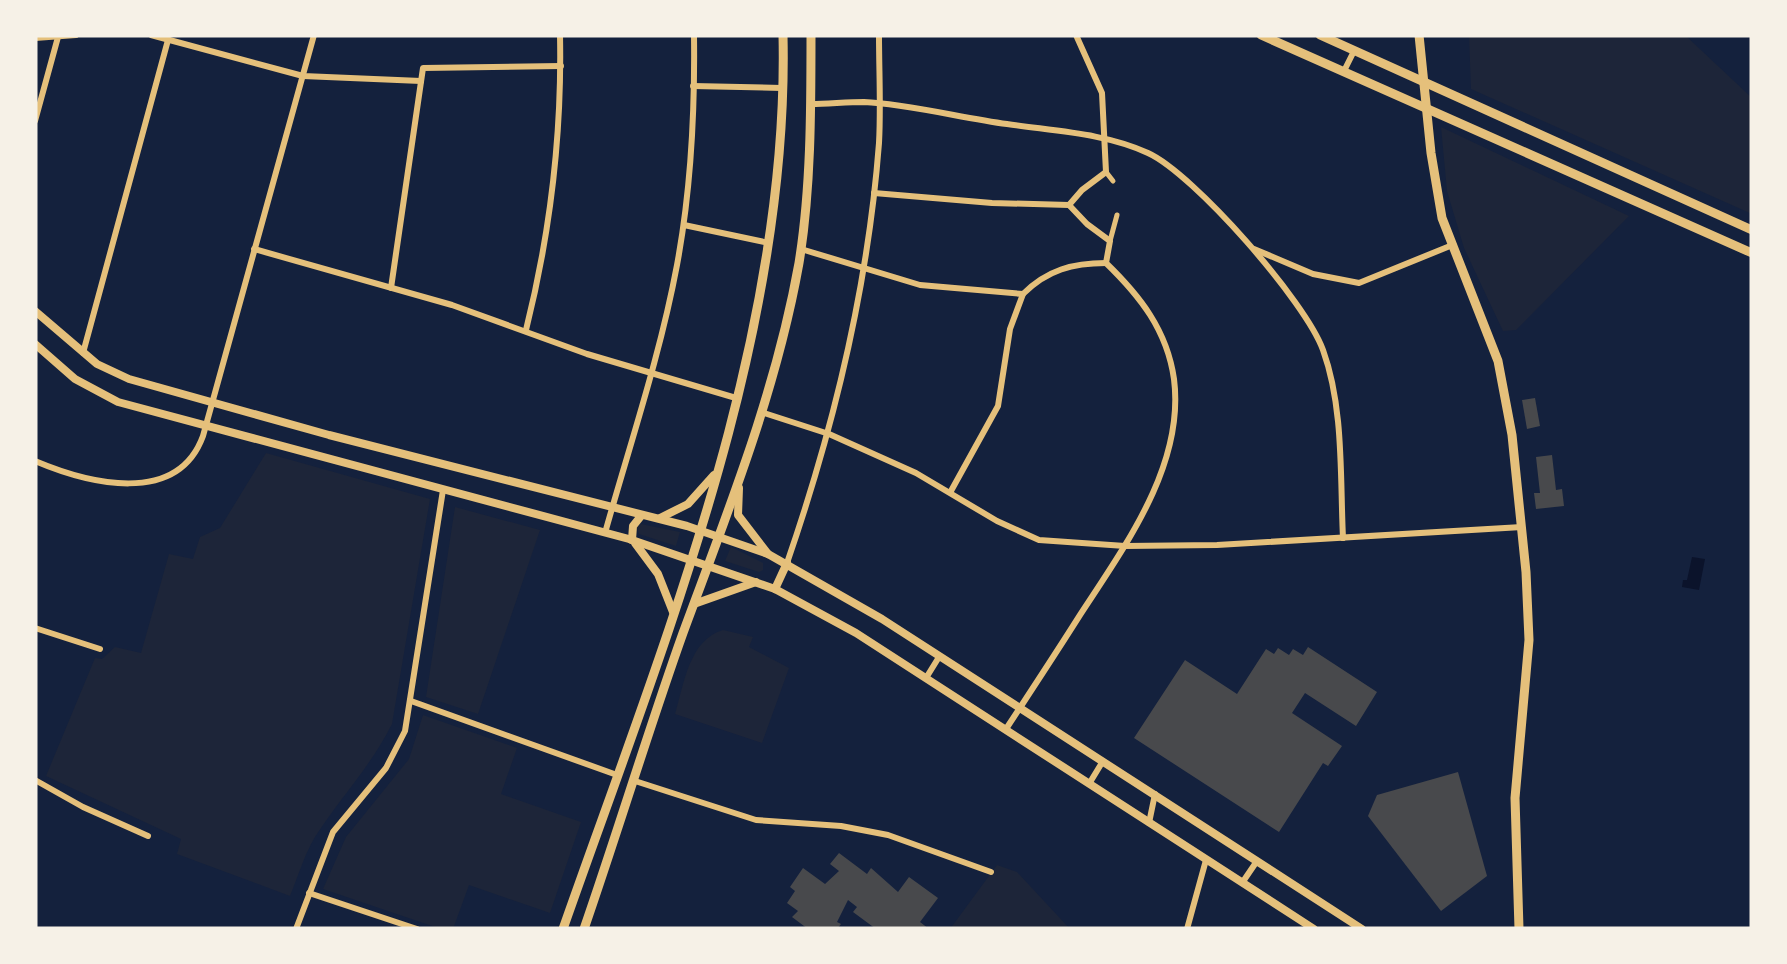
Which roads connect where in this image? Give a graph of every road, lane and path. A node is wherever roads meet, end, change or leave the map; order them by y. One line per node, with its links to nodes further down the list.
1 (76, 35): 13 (street)
2 (151, 35): 15 (street)
3 (314, 35): 19 (street)
4 (560, 35): 17 (street)
5 (694, 35): 22 (street)
6 (783, 35): 23 (main road)
7 (810, 35): 24 (main road)
8 (880, 35): 25 (street)
9 (1076, 35): 28 (street)
10 (1261, 35): 18 (main road)
11 (1320, 35): 16 (main road)
12 (1420, 35): 21 (main road)
13 (58, 36): 14 (street); 27 (street)
14 (35, 38)
15 (168, 40): 19 (street); 50 (street)
16 (1354, 50): 18 (street); 21 (main road)
17 (561, 66): 20 (street); 48 (street)
18 (1342, 72): 26 (main road)
19 (303, 76): 20 (street); 40 (street)
20 (421, 80): 45 (street)
21 (1424, 82): 26 (main road); 35 (main road)
22 (693, 86): 23 (street); 34 (street)
23 (783, 88): 37 (main road)
24 (811, 104): 25 (street); 41 (main road)
25 (879, 104): 28 (street); 31 (street)
26 (1427, 108): 38 (main road); 42 (main road)
27 (35, 121)
28 (1104, 139): 29 (street); 39 (street)
29 (1106, 172): 30 (street); 32 (street)
30 (1113, 181)
31 (874, 193): 32 (street); 44 (street)
32 (1069, 205): 36 (street)
33 (1117, 215): 36 (street)
34 (684, 225): 37 (street); 51 (street)
35 (1752, 230)
36 (1110, 241): 43 (street)
37 (770, 243): 52 (main road)
38 (1450, 246): 39 (street); 67 (main road)
39 (1252, 248): 71 (street)
40 (254, 249): 45 (street); 53 (street)
41 (801, 249): 44 (street); 54 (main road)
42 (1749, 252)
43 (1106, 263): 46 (street); 73 (street)
44 (864, 266): 46 (street); 56 (street)
45 (391, 288): 48 (street)
46 (1022, 294): 61 (street)
47 (37, 318): 50 (street)
48 (526, 330): 51 (street)
49 (35, 344): 55 (street)
50 (83, 353): 53 (street)
51 (651, 374): 52 (street); 64 (street)
52 (736, 398): 58 (main road)
53 (211, 402): 55 (street); 64 (street)
54 (764, 413): 56 (street); 59 (main road)
55 (205, 427): 57 (street); 60 (street)
56 (829, 434): 61 (street); 76 (street)
57 (35, 461)
58 (714, 475): 62 (main road); 66 (street)
59 (740, 483): 63 (main road); 74 (street)
60 (443, 490): 69 (street); 86 (street)
61 (950, 491): 73 (street)
62 (708, 498): 63 (street); 68 (main road)
63 (731, 506): 70 (main road)
64 (612, 508): 65 (street); 69 (street)
65 (641, 516): 66 (street); 72 (street)
66 (658, 520): 68 (street)
67 (1522, 527): 71 (street); 109 (main road)
68 (700, 530): 70 (street); 75 (main road)
69 (605, 533): 72 (street)
70 (720, 537): 74 (street); 77 (main road)
71 (1343, 538): 73 (street)
72 (632, 540): 75 (street); 81 (street)
73 (1125, 546): 87 (street)
74 (768, 554): 76 (street)
75 (692, 559): 77 (street); 81 (main road)
76 (786, 563): 79 (street); 84 (street)
77 (709, 565): 78 (street); 80 (main road)
78 (756, 582): 79 (street); 80 (street)
79 (775, 589): 85 (street)
80 (694, 604): 92 (main road)
81 (673, 612): 90 (main road)
82 (35, 628): 83 (street)
83 (100, 650)
84 (940, 657): 85 (street); 87 (street)
85 (926, 678): 88 (street)
86 (411, 701): 90 (street); 101 (street)
87 (1020, 708): 88 (street); 89 (street)
88 (1006, 729): 93 (street)
89 (1103, 761): 93 (street); 94 (street)
90 (617, 775): 104 (main road)
91 (35, 780): 96 (street)
92 (635, 781): 99 (street); 105 (main road)
93 (1088, 785): 95 (street)
94 (1155, 794): 95 (street); 98 (street)
95 (1148, 824): 97 (street)
96 (148, 836)
97 (1206, 860): 100 (street); 106 (street)
98 (1257, 861): 100 (street); 108 (street)
99 (991, 872)
100 (1242, 883): 107 (street)
101 (309, 893): 102 (street); 103 (street)
102 (296, 929)
103 (417, 929)
104 (563, 929)
105 (584, 929)
106 (1187, 929)
107 (1314, 929)
108 (1362, 929)
109 (1519, 929)

